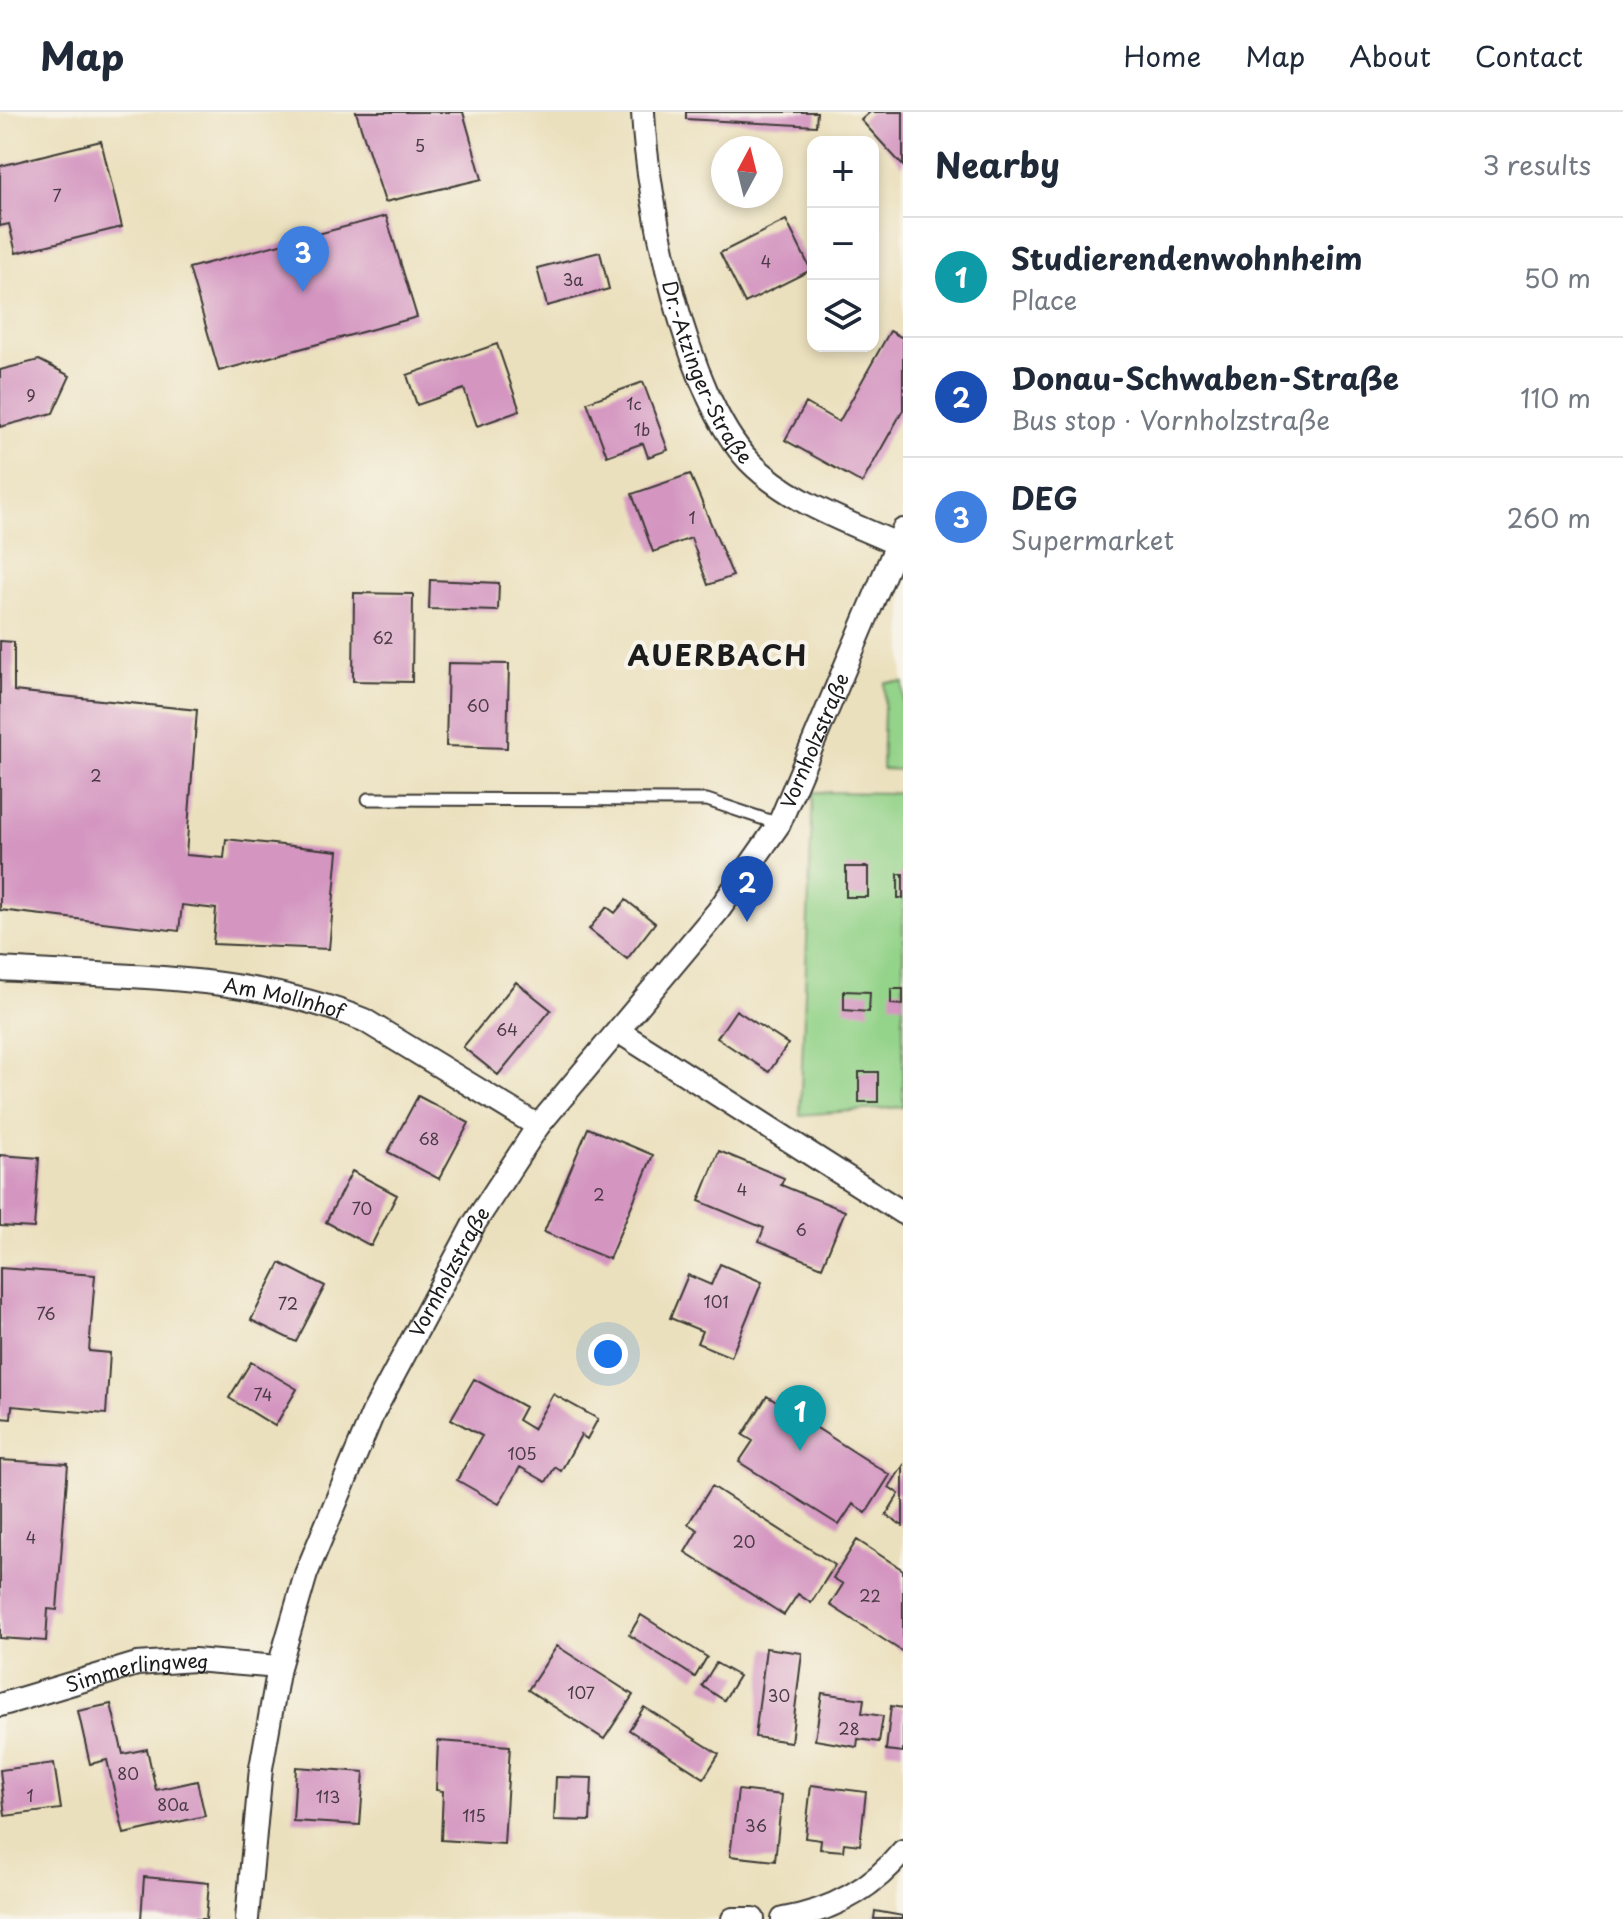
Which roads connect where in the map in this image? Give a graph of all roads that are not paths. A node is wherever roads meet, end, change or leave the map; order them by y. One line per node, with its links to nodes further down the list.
1 (643, 112): 2 (street, Dr.-Atzinger-Straße)
2 (900, 537): 4 (street, Vornholzstraße)
3 (368, 799): 4 (lane)
4 (779, 824): 6 (street, Vornholzstraße)
5 (0, 969): 7 (street, Am Mollnhof)
6 (618, 1031): 7 (street, Vornholzstraße); 8 (street)
7 (538, 1126): 9 (street, Vornholzstraße)
8 (903, 1213)
9 (279, 1667): 10 (street, Simmerlingweg); 12 (street, Vornholzstraße)
10 (0, 1705)
11 (903, 1851): 15 (street)
12 (247, 1919)
13 (733, 1919): 14 (street)
14 (753, 1919)
15 (783, 1919)

